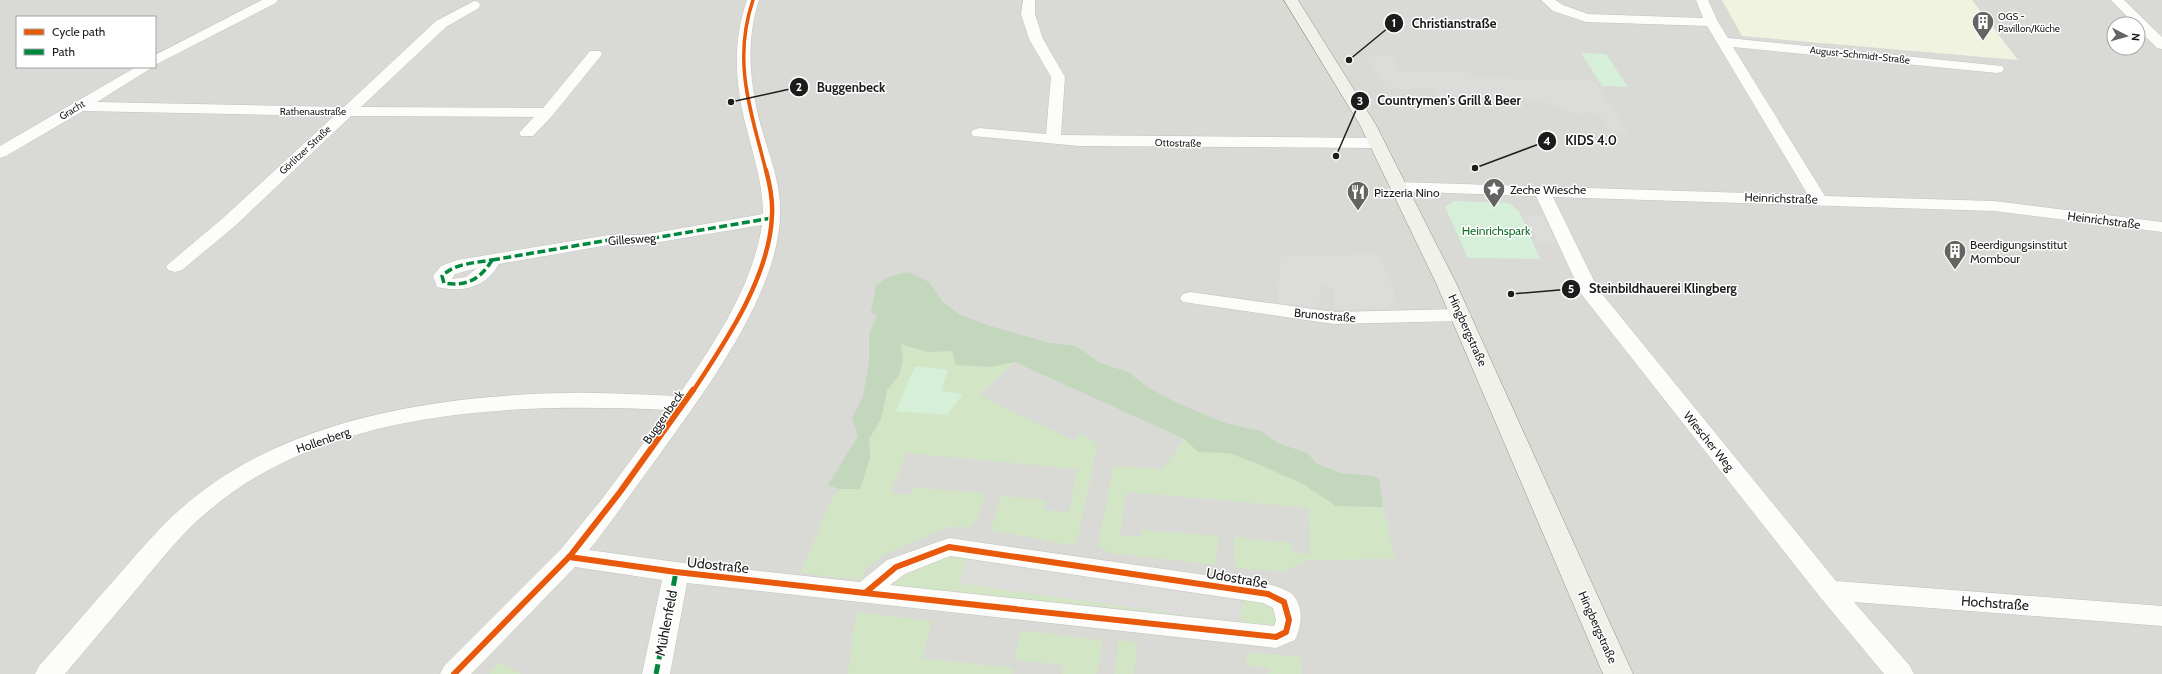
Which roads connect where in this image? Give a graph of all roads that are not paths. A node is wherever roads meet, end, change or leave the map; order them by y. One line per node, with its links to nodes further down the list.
1 (272, 0): 16 (street)
2 (753, 0): 30 (street, Buggenbeck)
3 (1029, 0): 24 (street)
4 (1290, 0): 25 (street, Hingbergstraße)
5 (1546, 0): 10 (street)
6 (1702, 0): 10 (street)
7 (2117, 0): 9 (street)
8 (474, 5): 20 (street, Görlitzer Straße)
9 (2134, 16)
10 (1711, 22): 13 (street)
11 (2146, 28): 12 (street); 14 (street)
12 (2162, 31)
13 (1723, 42): 18 (street, August-Schmidt-Straße); 29 (street)
14 (2162, 45)
15 (595, 54): 21 (street)
16 (156, 61)
17 (144, 68): 19 (street, Gracht)
18 (1997, 69)
19 (79, 106): 20 (street, Rathenaustraße); 26 (street, Gracht)
20 (346, 111): 21 (street, Rathenaustraße); 33 (street, Görlitzer Straße)
21 (547, 113): 22 (street)
22 (527, 133)
23 (979, 133): 24 (street, Ottostraße)
24 (1053, 138): 25 (street, Ottostraße)
25 (1377, 143): 27 (street, Hingbergstraße)
26 (0, 153)
27 (1398, 187): 28 (street, Heinrichstraße); 35 (street, Hingbergstraße)
28 (1542, 192): 29 (street, Heinrichstraße); 39 (street, Wiescher Weg)
29 (1819, 199): 31 (street, Heinrichstraße)
30 (772, 218): 32 (street, Gillesweg); 36 (street, Buggenbeck)
31 (2162, 227)
32 (492, 260)
33 (175, 266)
34 (1190, 298): 35 (street, Brunostraße)
35 (1461, 315): 45 (street, Hingbergstraße)
36 (686, 402): 37 (street, Buggenbeck); 42 (street, Hollenberg)
37 (569, 557): 38 (street, Udostraße); 43 (street, Buggenbeck)
38 (676, 572): 40 (street, Udostraße); 44 (street, Mühlenfeld)
39 (1829, 590): 41 (street, Hochstraße); 46 (street, Wiescher Weg)
40 (865, 593): 40 (street, Udostraße)
41 (2162, 616)
42 (49, 674)
43 (454, 674)
44 (656, 674)
45 (1618, 674)
46 (1900, 674)

